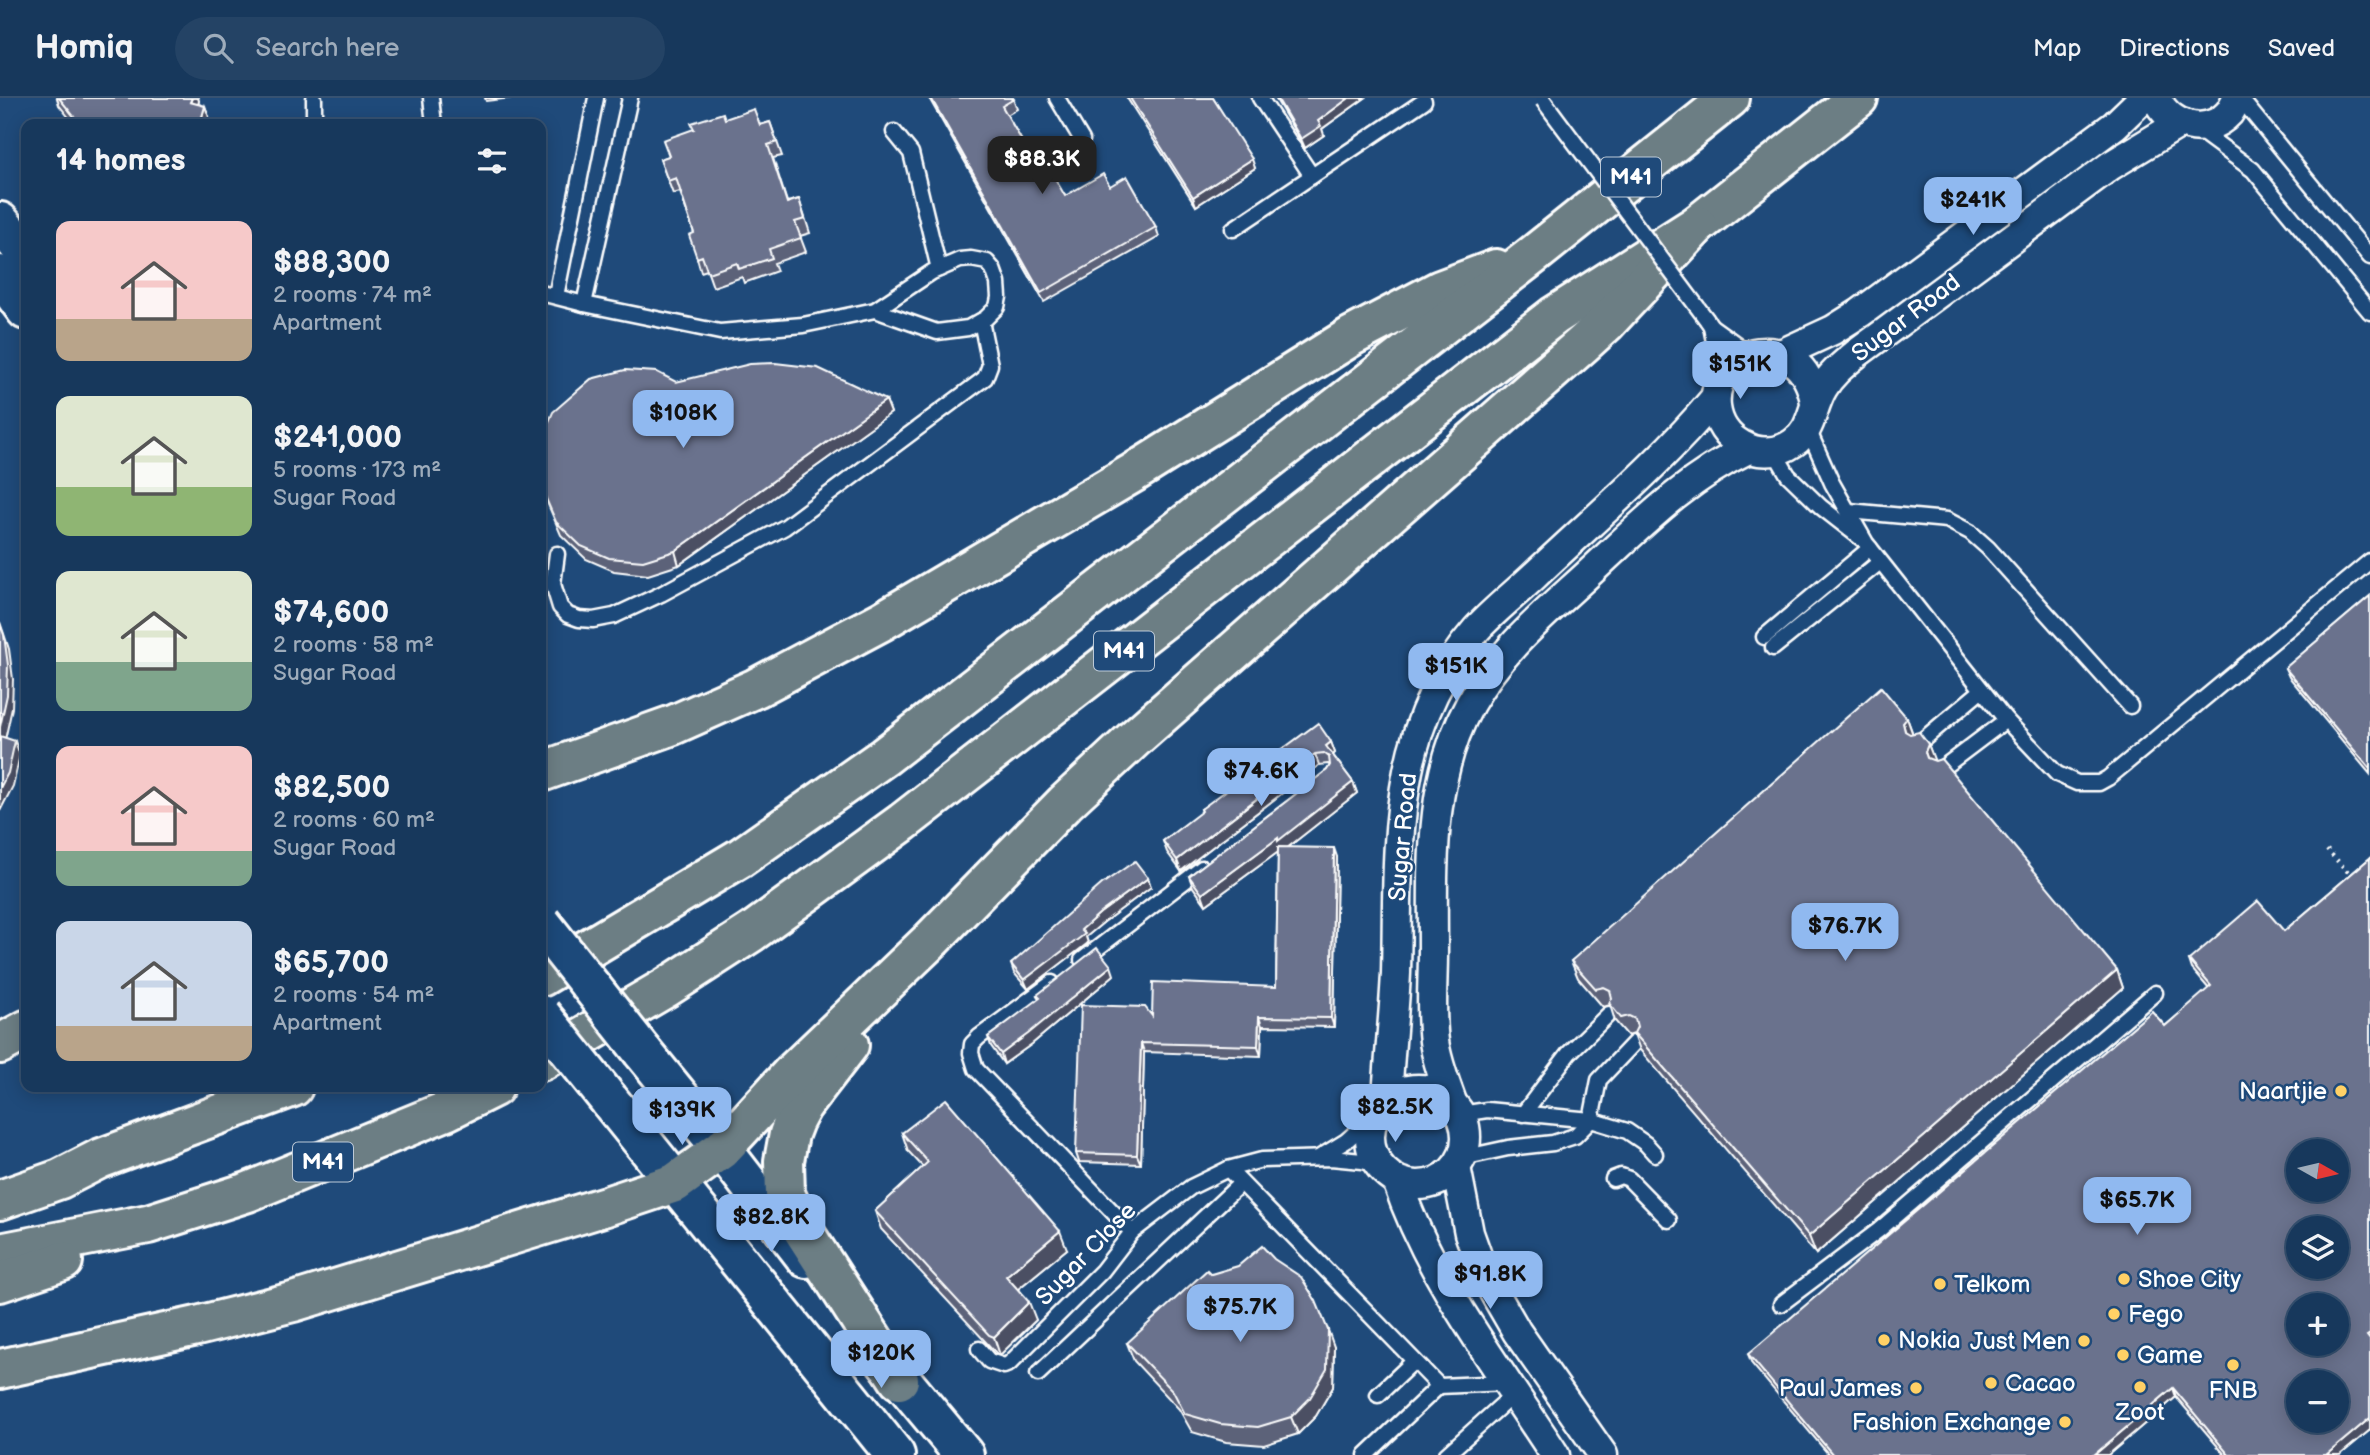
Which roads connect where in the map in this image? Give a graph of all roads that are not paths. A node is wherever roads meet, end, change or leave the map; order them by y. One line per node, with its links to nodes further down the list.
1 (314, 98): 14 (lane)
2 (431, 98): 15 (lane)
3 (596, 98): 29 (lane)
4 (630, 98): 31 (lane)
5 (1057, 98): 18 (lane)
6 (1260, 98): 19 (lane)
7 (1730, 98): 24 (highway, M41)
8 (1858, 98): 21 (highway, M41)
9 (2143, 98): 37 (street, Sugar Road)
10 (2156, 98): 16 (street)
11 (2239, 98): 16 (street, Sugar Road); 25 (lane)
12 (1542, 99): 35 (lane, bridge)
13 (1424, 101): 19 (lane)
14 (314, 119)
15 (433, 119)
16 (2187, 125): 33 (lane); 40 (street, Sugar Road)
17 (894, 132): 26 (lane)
18 (1082, 140)
19 (1312, 176): 22 (lane)
20 (0, 222): 23 (main road)
21 (1697, 225): 56 (highway); 64 (highway, M41)
22 (1233, 229)
23 (21, 248)
24 (1532, 256): 53 (highway); 57 (highway, M41)
25 (2370, 257)
26 (939, 269): 32 (lane); 34 (lane)
27 (0, 275): 30 (main road)
28 (546, 294): 29 (lane)
29 (556, 296): 31 (lane)
30 (21, 303)
31 (584, 304): 32 (lane)
32 (875, 310): 34 (lane)
33 (2370, 312)
34 (981, 321): 45 (lane)
35 (1709, 323): 36 (lane); 38 (lane)
36 (1750, 354): 37 (street); 38 (street)
37 (1782, 354): 40 (street)
38 (1725, 371): 39 (street)
39 (1715, 398): 42 (street); 67 (street, Sugar Road)
40 (1815, 401): 41 (street)
41 (1808, 429): 42 (street); 43 (lane)
42 (1761, 450): 44 (lane); 68 (street, Sugar Road)
43 (1849, 510): 44 (lane); 49 (lane)
44 (1868, 545): 47 (lane); 47 (lane)
45 (557, 554)
46 (2370, 561): 50 (lane)
47 (1880, 562): 48 (lane)
48 (1982, 690): 50 (lane); 51 (lane)
49 (2130, 706)
50 (2006, 720): 52 (lane)
51 (1919, 743)
52 (1941, 769)
53 (546, 770)
54 (1218, 856): 85 (lane)
55 (546, 929): 71 (main road, bridge)
56 (930, 941): 71 (highway); 93 (highway)
57 (546, 974)
58 (2155, 993): 88 (lane)
59 (1609, 1014): 69 (lane)
60 (546, 1021): 80 (main road, bridge)
61 (21, 1033): 62 (highway)
62 (0, 1044)
63 (1634, 1044): 70 (lane)
64 (546, 1058)
65 (280, 1092): 74 (highway)
66 (484, 1092): 84 (highway, M41)
67 (1381, 1108): 68 (street); 73 (lane); 77 (street)
68 (1456, 1108): 69 (lane); 75 (street)
69 (1522, 1114): 70 (lane)
70 (1591, 1120): 72 (lane); 75 (lane)
71 (722, 1149): 80 (highway); 93 (main road)
72 (1655, 1154)
73 (1318, 1158): 76 (lane, Sugar Close); 77 (lane, Sugar Close)
74 (99, 1159): 79 (highway); 82 (highway)
75 (1459, 1163): 77 (street); 102 (street)
76 (1227, 1169): 81 (lane); 85 (lane, Sugar Close)
77 (1387, 1173): 95 (street)
78 (1613, 1179): 83 (lane)
79 (0, 1181)
80 (675, 1183): 91 (highway); 97 (main road)
81 (1241, 1183): 90 (lane); 92 (lane)
82 (0, 1200)
83 (1669, 1220)
84 (148, 1224): 86 (highway, M41); 87 (highway)
85 (1132, 1232): 89 (lane, Sugar Close)
86 (0, 1253)
87 (0, 1282)
88 (1781, 1304)
89 (979, 1349)
90 (1414, 1361): 94 (lane); 96 (lane)
91 (0, 1369)
92 (1038, 1374)
93 (899, 1380): 98 (main road)
94 (1439, 1386): 95 (lane); 99 (lane)
95 (1511, 1388): 100 (lane); 101 (street)
96 (1378, 1395)
97 (895, 1455)
98 (964, 1455)
99 (1366, 1455)
100 (1446, 1455)
101 (1555, 1455)
102 (1603, 1455)

